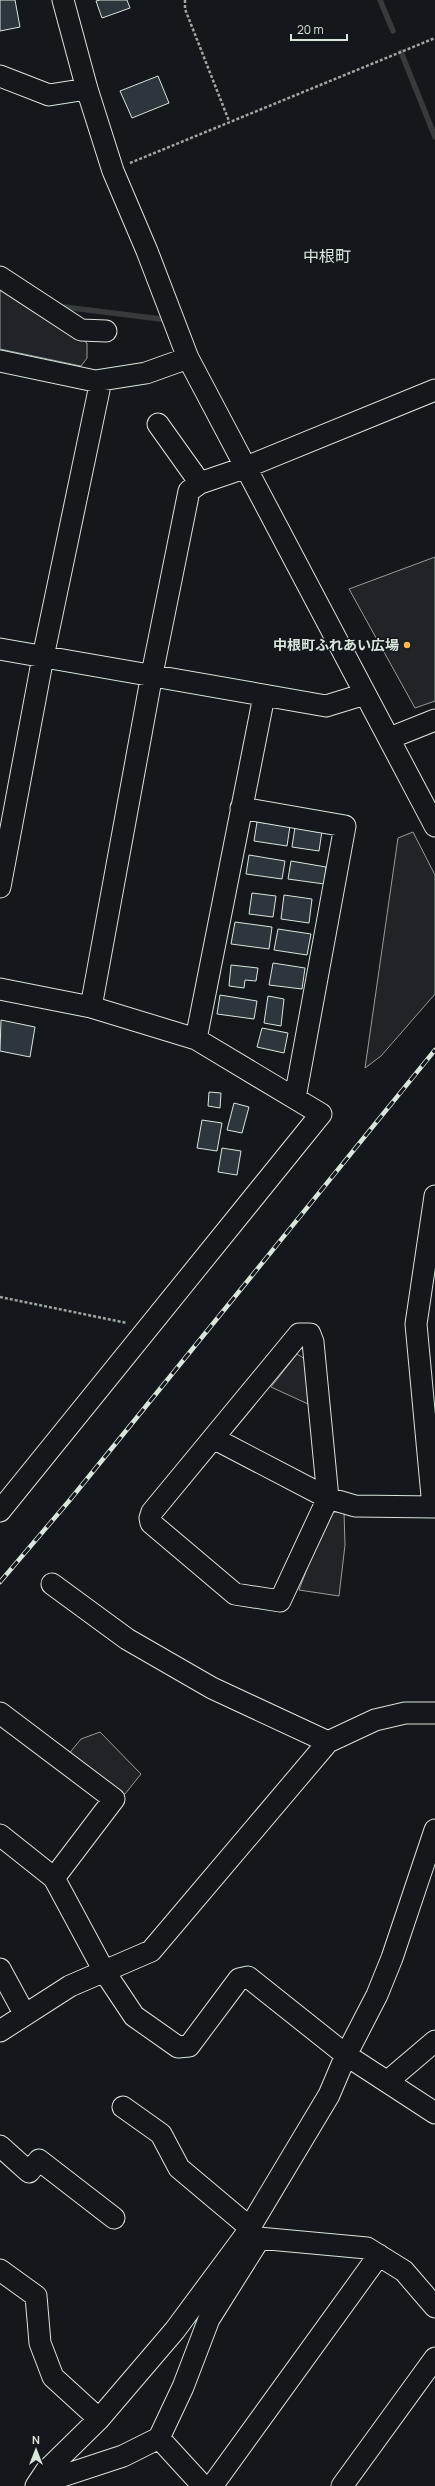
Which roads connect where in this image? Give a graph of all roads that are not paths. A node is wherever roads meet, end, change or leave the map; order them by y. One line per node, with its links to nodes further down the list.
1 (63, 0): 3 (street)
2 (0, 76): 3 (street)
3 (87, 89): 6 (street)
4 (0, 277): 5 (street)
5 (106, 331)
6 (188, 358): 8 (street); 11 (street)
7 (0, 361): 8 (street)
8 (95, 381): 14 (street)
9 (435, 390): 11 (street)
10 (158, 424): 12 (street)
11 (244, 468): 12 (street); 16 (street)
12 (200, 483): 15 (street)
13 (0, 649): 14 (street)
14 (44, 657): 15 (street); 22 (street)
15 (152, 674): 17 (street); 24 (street)
16 (365, 694): 17 (street); 19 (street)
17 (264, 696): 20 (street)
18 (435, 720): 19 (street)
19 (390, 738): 21 (street)
20 (241, 808): 25 (street); 26 (street)
21 (435, 826)
22 (0, 888)
23 (0, 989): 24 (street)
24 (91, 1007): 25 (street)
25 (196, 1040): 26 (street)
26 (295, 1098): 31 (street)
27 (435, 1196): 30 (street)
28 (215, 1439): 29 (street); 29 (street); 29 (street)
29 (328, 1498): 30 (street)
30 (434, 1507)
31 (0, 1511)
32 (52, 1584): 35 (street)
33 (0, 1713): 38 (street)
34 (435, 1713): 35 (street)
35 (328, 1742): 40 (street)
36 (435, 1830): 44 (street)
37 (0, 1835): 38 (street)
38 (54, 1878): 40 (street)
39 (0, 1969): 41 (street)
40 (104, 1971): 41 (street); 44 (street)
41 (25, 2014): 42 (street)
42 (0, 2031)
43 (435, 2041): 45 (street)
44 (346, 2055): 45 (street); 50 (street)
45 (388, 2081): 47 (street)
46 (123, 2107): 50 (street)
47 (433, 2110)
48 (0, 2146): 49 (street)
49 (114, 2218)
50 (252, 2233): 51 (street); 55 (street); 56 (street)
51 (378, 2255): 53 (street); 59 (street)
52 (0, 2270): 55 (street)
53 (435, 2307)
54 (435, 2358): 60 (street)
55 (99, 2419): 57 (street)
56 (159, 2438): 57 (street); 58 (street)
57 (37, 2485)
58 (203, 2486)
59 (212, 2486)
60 (342, 2486)

